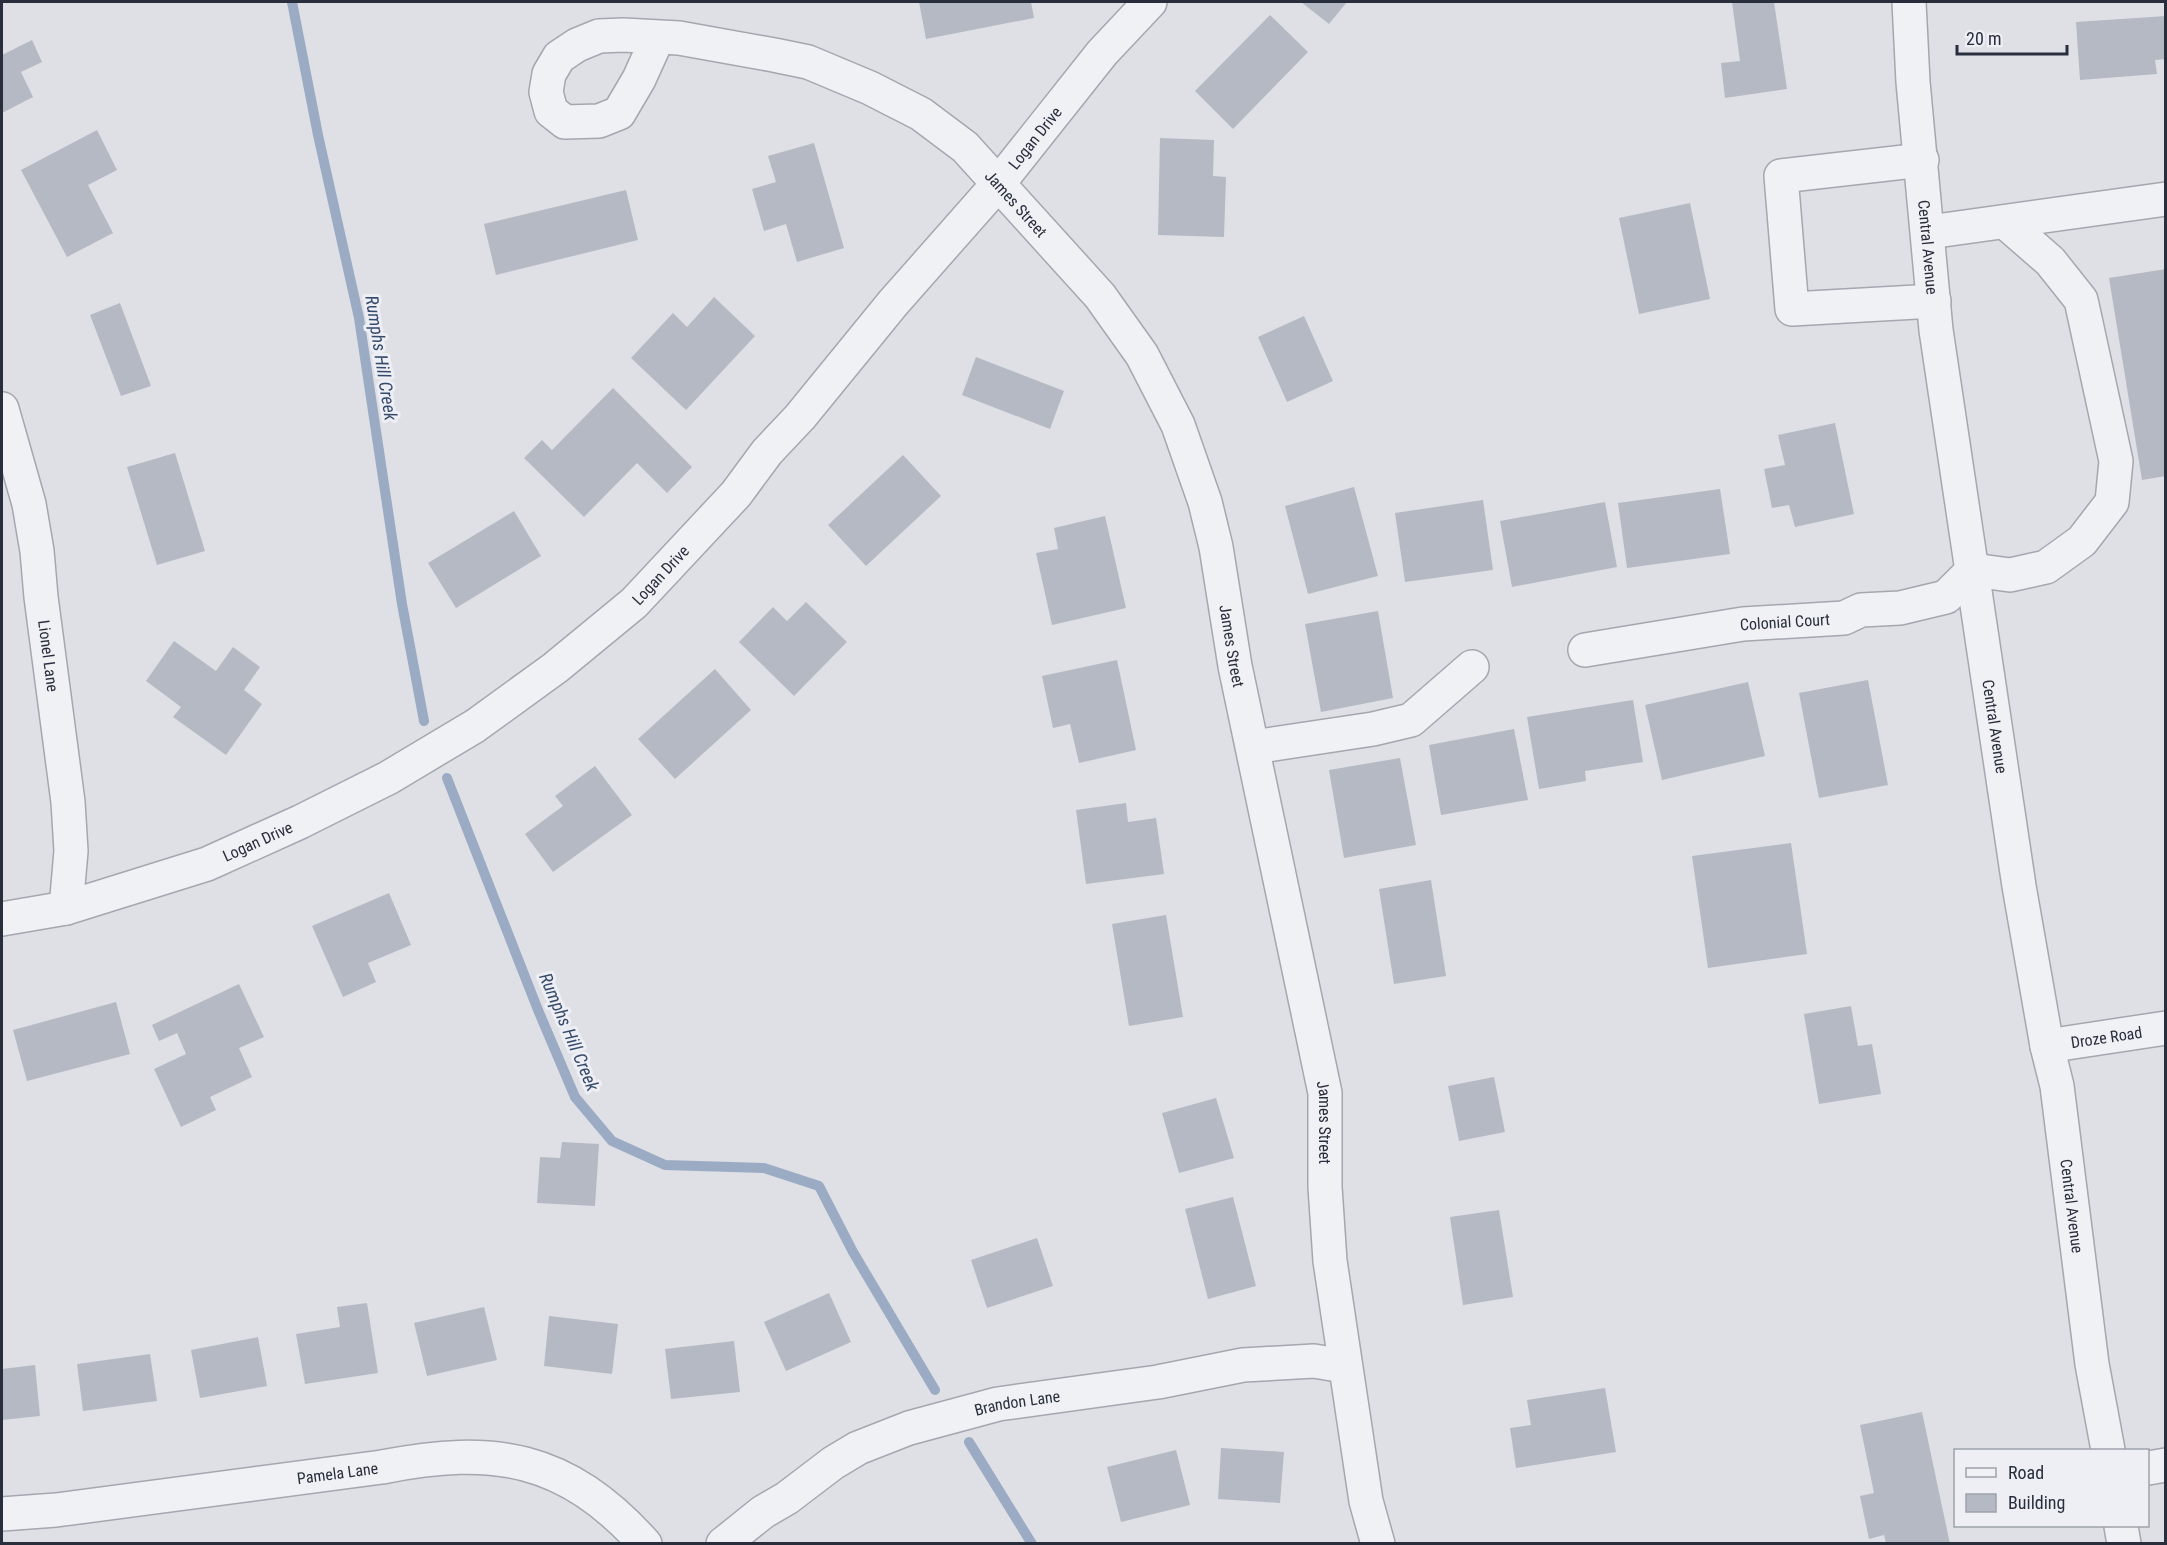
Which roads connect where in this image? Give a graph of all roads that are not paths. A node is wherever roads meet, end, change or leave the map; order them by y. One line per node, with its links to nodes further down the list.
1 (1150, 2): 5 (street, Logan Drive)
2 (1909, 2): 4 (street, Central Avenue)
3 (658, 37): 5 (street, James Street)
4 (1922, 160): 8 (street, Central Avenue); 9 (street)
5 (998, 184): 14 (street, James Street); 15 (street, Logan Drive)
6 (2166, 199): 7 (street)
7 (2005, 222): 8 (street); 11 (street)
8 (1929, 232): 9 (street, Central Avenue)
9 (1934, 301): 11 (street, Central Avenue)
10 (2, 408): 15 (street, Lionel Lane)
11 (1973, 570): 12 (street, Colonial Court); 18 (street, Central Avenue)
12 (1585, 650)
13 (1472, 667): 14 (street)
14 (1253, 747): 19 (street, James Street)
15 (66, 908): 16 (street, Logan Drive)
16 (2, 919)
17 (2166, 1028): 18 (street, Droze Road)
18 (2047, 1046): 20 (street, Central Avenue)
19 (1344, 1366): 26 (street, Brandon Lane); 27 (street, James Street)
20 (2108, 1449)
21 (2166, 1465): 22 (street)
22 (2149, 1468)
23 (2, 1514): 25 (street, Pamela Lane)
24 (2121, 1527): 28 (street)
25 (645, 1544)
26 (723, 1544)
27 (1378, 1544)
28 (2124, 1544)

